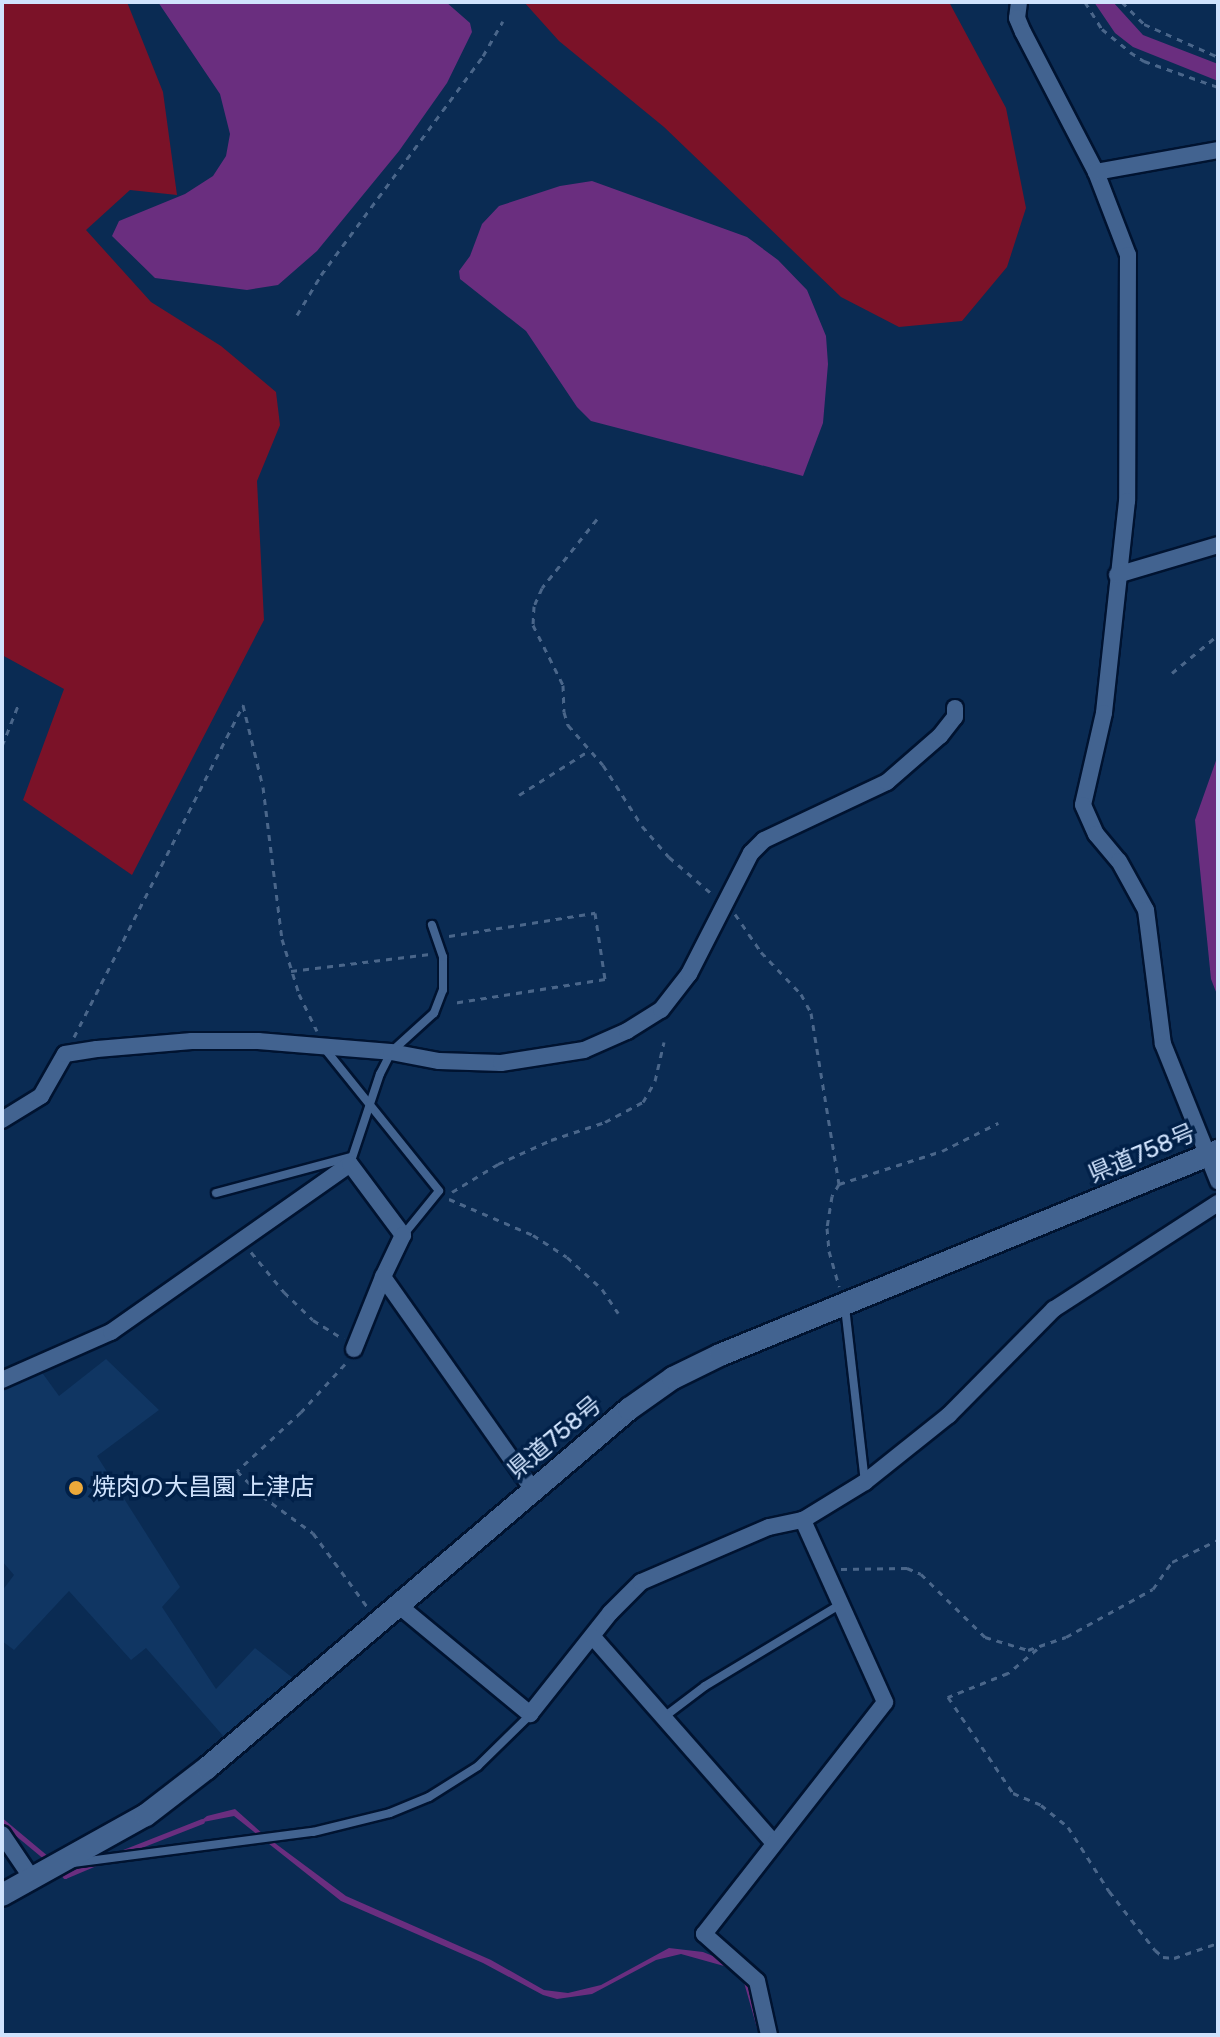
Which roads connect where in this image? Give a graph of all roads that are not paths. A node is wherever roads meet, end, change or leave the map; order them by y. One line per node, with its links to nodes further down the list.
1 (1019, 2): 3 (street)
2 (1218, 150): 3 (street)
3 (1096, 172): 5 (street)
4 (1218, 545): 5 (street)
5 (1117, 575): 12 (street)
6 (955, 708): 9 (street)
7 (432, 925): 9 (lane)
8 (325, 1049): 9 (street); 10 (lane); 11 (street)
9 (391, 1052): 10 (lane)
10 (370, 1107): 13 (lane); 17 (lane)
11 (2, 1120)
12 (1213, 1152): 14 (street); 19 (main road, 県道758号)
13 (350, 1161): 15 (lane); 17 (street); 21 (street)
14 (1218, 1181)
15 (216, 1193)
16 (1218, 1203): 22 (street)
17 (403, 1235): 18 (street)
18 (383, 1277): 20 (street); 23 (street)
19 (845, 1306): 22 (lane); 23 (main road, 県道758号)
20 (354, 1346)
21 (2, 1380)
22 (865, 1482): 24 (street)
23 (533, 1490): 26 (main road, 県道758号)
24 (803, 1520): 25 (street); 27 (street)
25 (843, 1603): 29 (lane); 31 (street)
26 (397, 1604): 28 (street); 32 (main road, 県道758号)
27 (593, 1637): 28 (street); 29 (street)
28 (530, 1714): 32 (lane)
29 (664, 1718): 31 (street)
30 (2, 1834): 33 (street)
31 (773, 1842): 35 (street)
32 (51, 1866): 33 (main road, 県道758号)
33 (31, 1877): 34 (main road, 県道758号)
34 (2, 1895)
35 (769, 2035)

